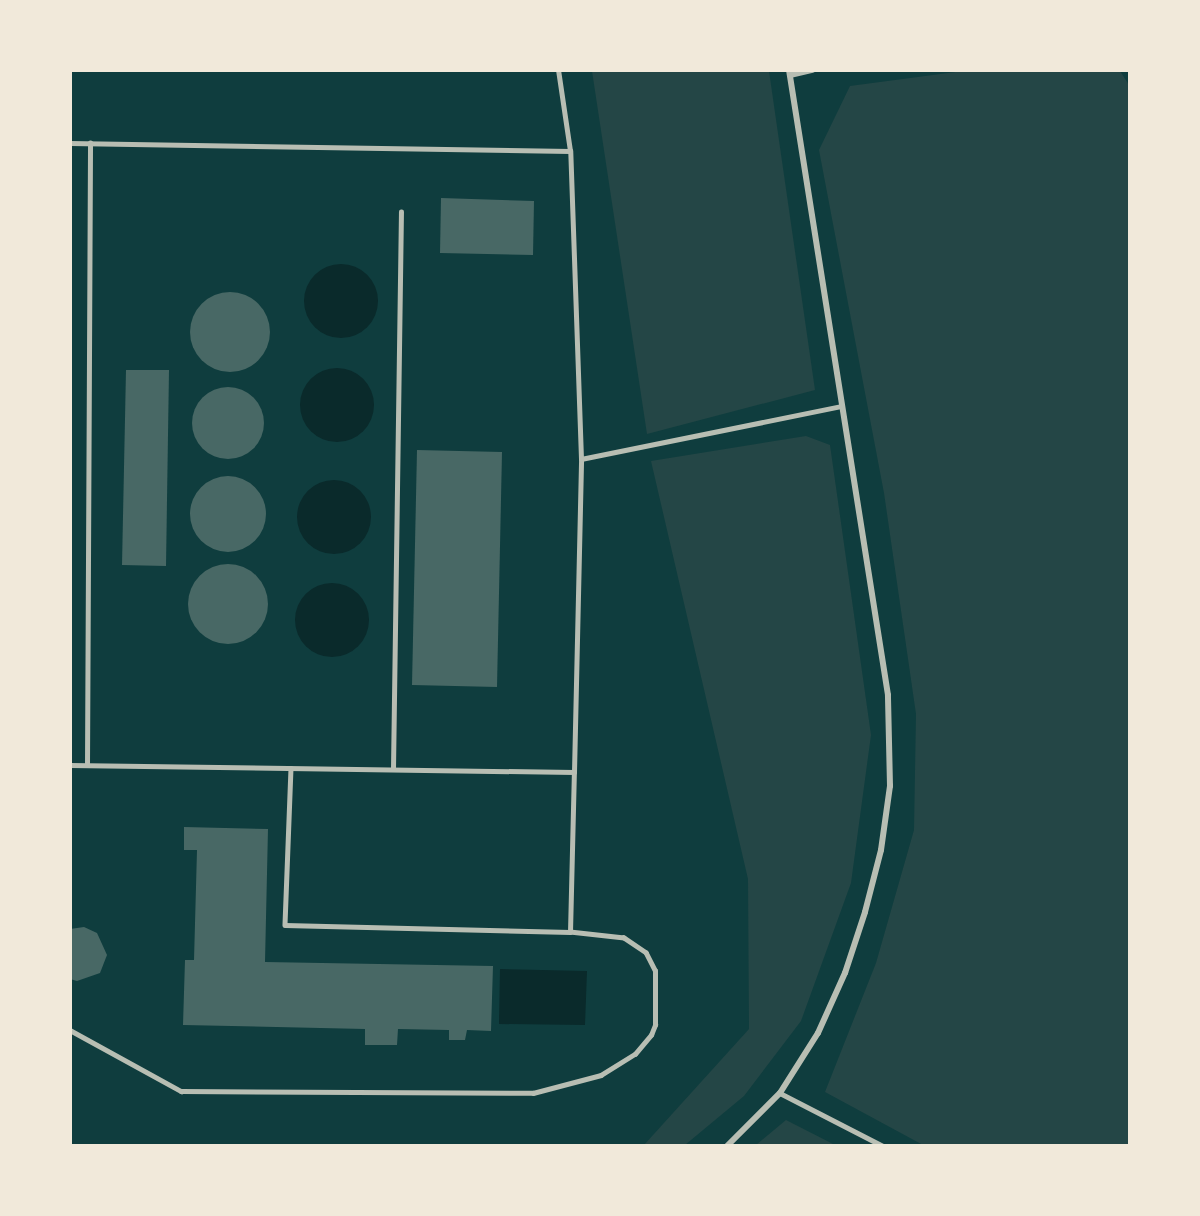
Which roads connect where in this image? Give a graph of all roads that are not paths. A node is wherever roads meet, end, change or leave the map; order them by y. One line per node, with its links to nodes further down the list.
1 (558, 70): 6 (lane)
2 (812, 70): 3 (street)
3 (790, 73): 8 (street)
4 (70, 142): 5 (lane)
5 (90, 143): 6 (lane); 11 (lane)
6 (570, 151): 9 (lane)
7 (401, 212): 13 (lane)
8 (842, 406): 9 (lane); 17 (street)
9 (581, 459): 14 (lane)
10 (70, 765): 11 (lane)
11 (87, 765): 12 (lane)
12 (291, 768): 13 (lane); 15 (lane)
13 (393, 769): 14 (lane)
14 (574, 772): 15 (lane)
15 (570, 932): 16 (lane)
16 (70, 1030)
17 (780, 1093): 18 (street); 19 (lane)
18 (727, 1146)
19 (883, 1146)

